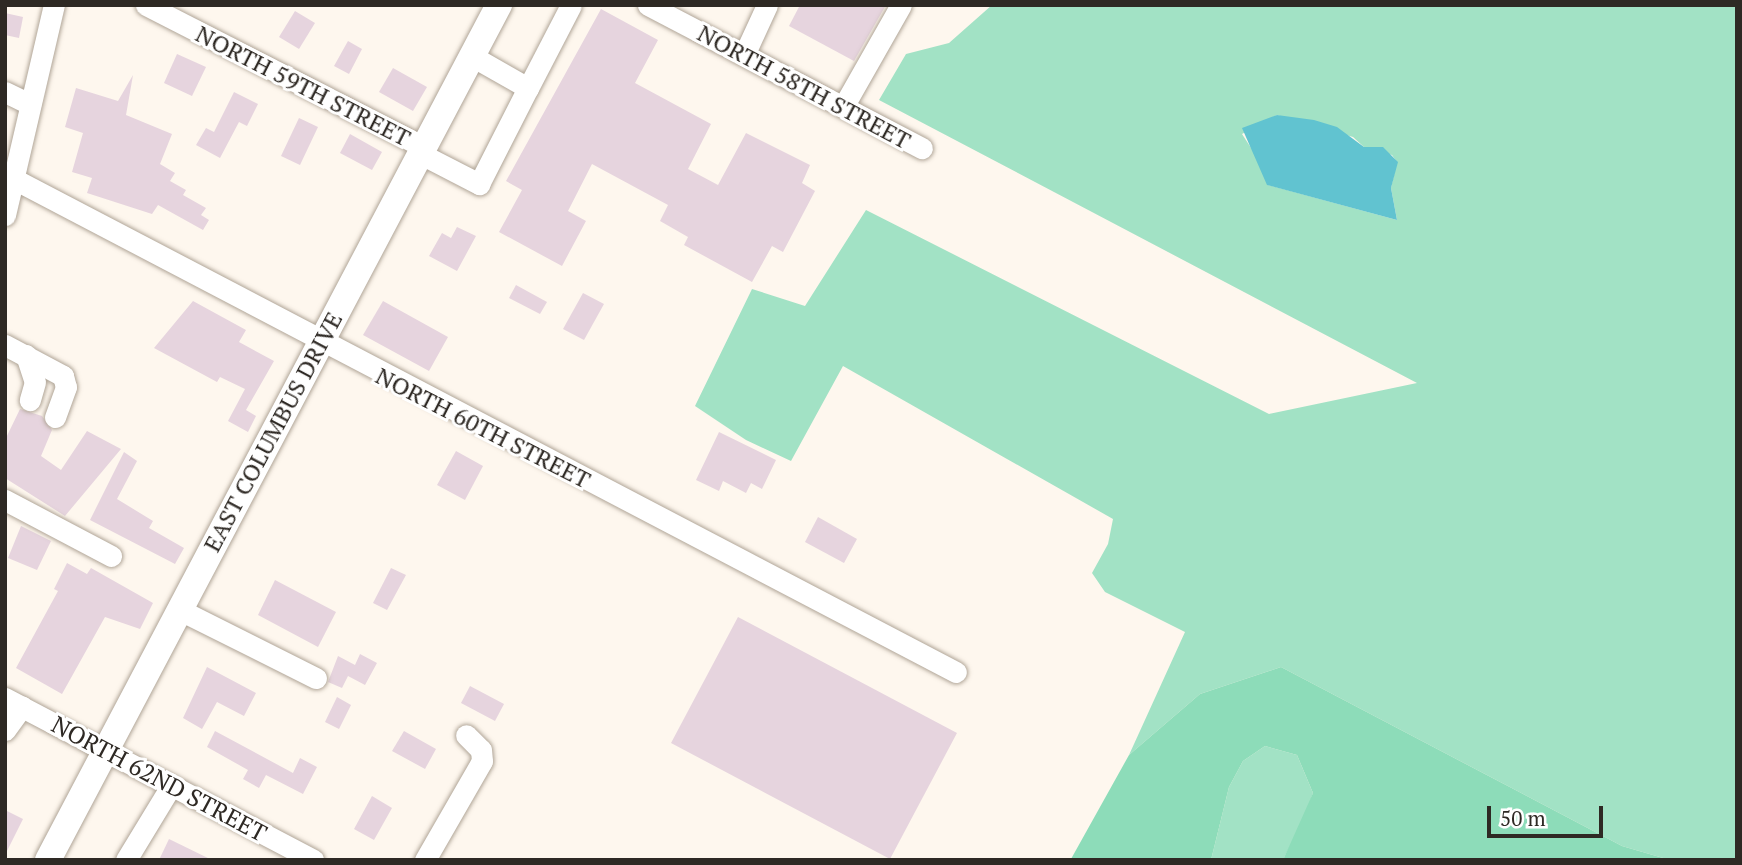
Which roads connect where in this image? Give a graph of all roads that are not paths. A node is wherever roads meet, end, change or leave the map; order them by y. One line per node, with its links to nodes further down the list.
1 (54, 5): 12 (street)
2 (146, 5): 15 (street, NORTH 59TH STREET)
3 (499, 5): 9 (main road, EAST COLUMBUS DRIVE)
4 (571, 5): 10 (street)
5 (648, 5): 8 (street, NORTH 58TH STREET)
6 (767, 5): 8 (street)
7 (901, 5): 13 (street)
8 (744, 55): 13 (street, NORTH 58TH STREET)
9 (472, 56): 10 (street); 15 (main road, EAST COLUMBUS DRIVE)
10 (528, 88): 15 (street, NORTH 59TH STREET)
11 (5, 92): 12 (street)
12 (30, 104): 16 (street)
13 (843, 107): 14 (street, NORTH 58TH STREET)
14 (922, 148)
15 (421, 150): 18 (main road, EAST COLUMBUS DRIVE)
16 (14, 179): 17 (street); 18 (street, NORTH 60TH STREET)
17 (5, 215)
18 (320, 344): 25 (main road, EAST COLUMBUS DRIVE); 26 (street, NORTH 60TH STREET)
19 (5, 345): 20 (street)
20 (26, 355): 21 (street); 22 (street)
21 (30, 400)
22 (55, 417)
23 (5, 500): 24 (street)
24 (111, 556)
25 (180, 610): 27 (street); 31 (main road, EAST COLUMBUS DRIVE)
26 (956, 672)
27 (316, 678)
28 (13, 702): 29 (street); 31 (street, NORTH 62ND STREET)
29 (5, 730)
30 (466, 735): 36 (street)
31 (104, 751): 32 (street, NORTH 62ND STREET); 33 (main road, EAST COLUMBUS DRIVE)
32 (171, 786): 34 (street); 35 (street, NORTH 62ND STREET)
33 (48, 860)
34 (126, 860)
35 (313, 860)
36 (425, 860)

